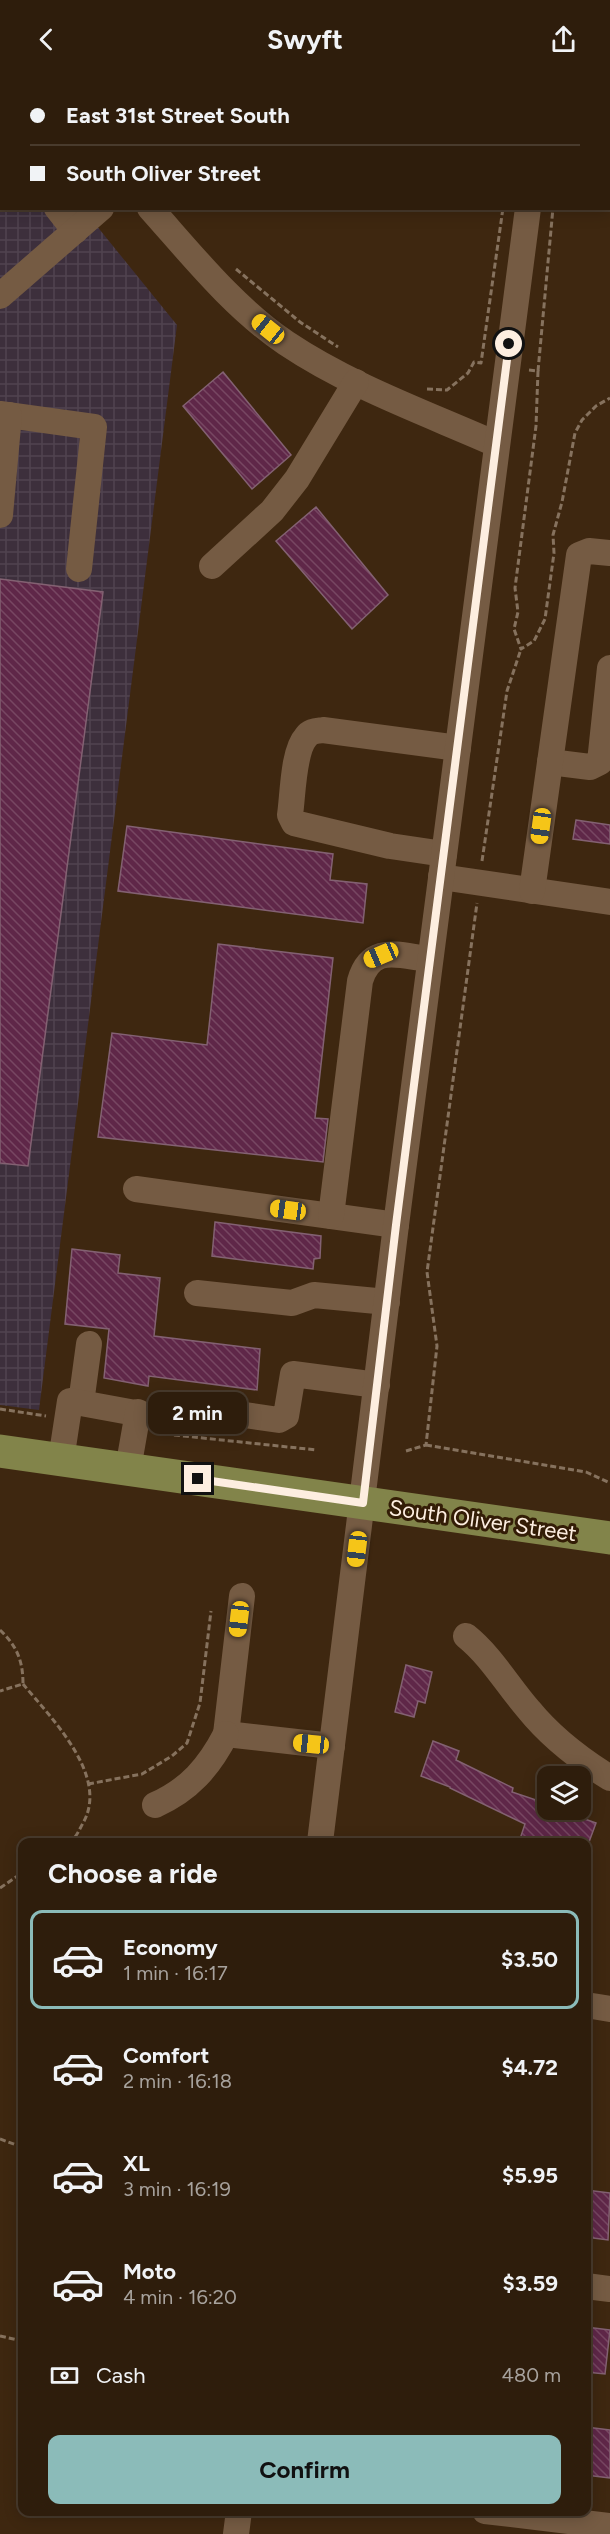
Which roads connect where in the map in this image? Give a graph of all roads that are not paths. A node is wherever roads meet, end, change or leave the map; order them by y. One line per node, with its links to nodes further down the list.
1 (59, 210): 5 (street)
2 (99, 210): 5 (street)
3 (152, 210): 7 (street)
4 (528, 210): 9 (street)
5 (75, 231): 6 (street)
6 (0, 296)
7 (356, 382): 9 (street); 12 (street)
8 (5, 415): 10 (street); 13 (street)
9 (496, 444): 15 (street)
10 (0, 515)
11 (610, 553): 16 (street)
12 (212, 566)
13 (79, 569)
14 (610, 668): 16 (street)
15 (458, 748): 17 (street); 17 (street)
16 (550, 762): 18 (street)
17 (443, 866): 18 (street); 20 (street)
18 (532, 891): 19 (street)
19 (610, 902)
20 (430, 959): 22 (street); 23 (street)
21 (136, 1189): 22 (street)
22 (331, 1216): 23 (street)
23 (396, 1225): 25 (street)
24 (197, 1293): 25 (street)
25 (387, 1302): 27 (street)
26 (89, 1344): 28 (street)
27 (377, 1385): 29 (street); 33 (street)
28 (81, 1403): 29 (street); 31 (street)
29 (138, 1412): 32 (street)
30 (0, 1451): 31 (main road, South Oliver Street)
31 (61, 1460): 32 (main road, South Oliver Street)
32 (128, 1469): 33 (main road, South Oliver Street)
33 (363, 1503): 34 (main road, South Oliver Street); 38 (street)
34 (610, 1538)
35 (242, 1596): 37 (street)
36 (466, 1636): 39 (street)
37 (226, 1734): 38 (street); 40 (street)
38 (332, 1746): 41 (street)
39 (610, 1778)
40 (155, 1805)
41 (320, 1838)
42 (591, 2006): 43 (street)
43 (610, 2008)
44 (591, 2287): 45 (street)
45 (610, 2289)
46 (238, 2516): 49 (street)
47 (527, 2516): 48 (street)
48 (610, 2526)
49 (236, 2534)

